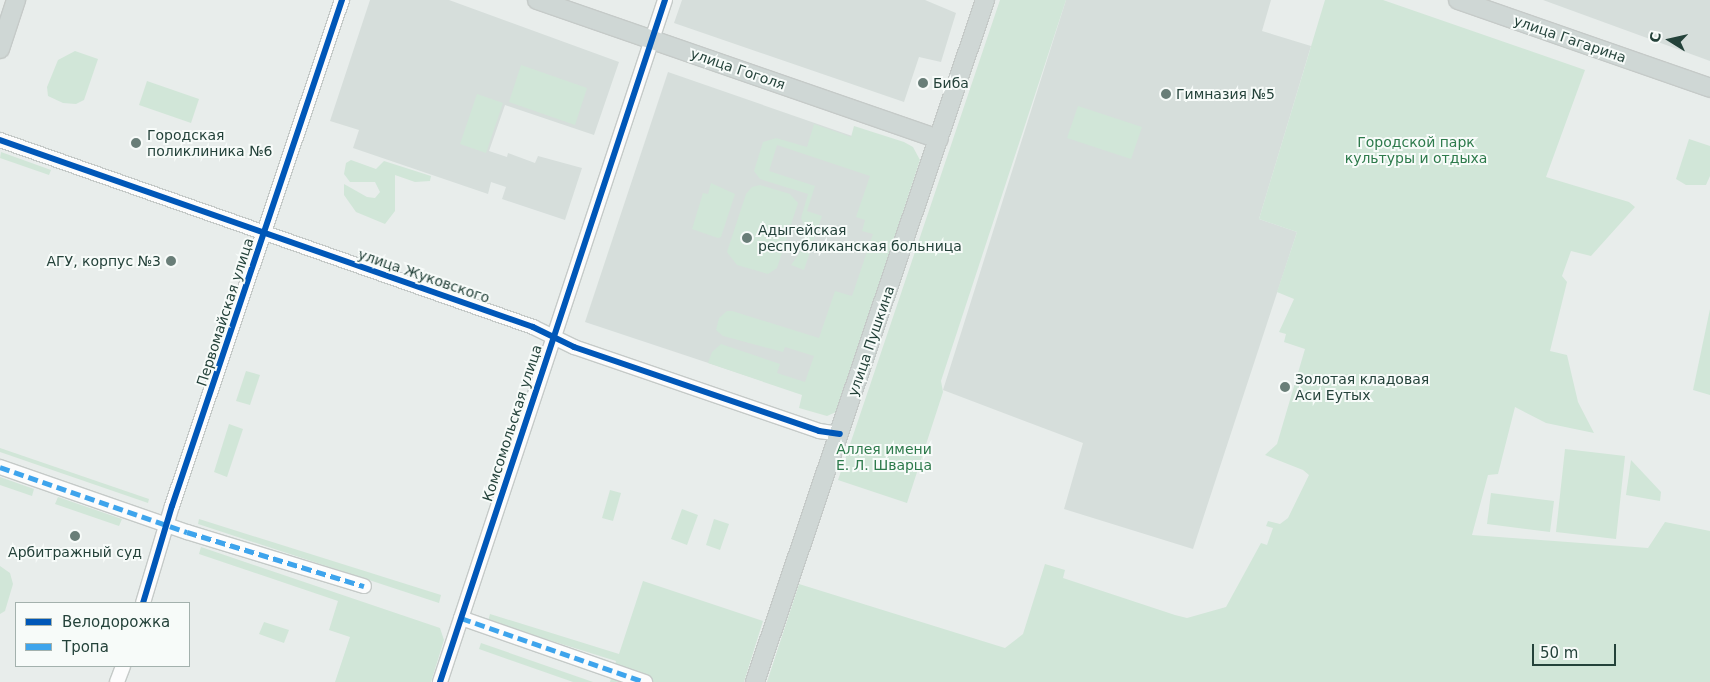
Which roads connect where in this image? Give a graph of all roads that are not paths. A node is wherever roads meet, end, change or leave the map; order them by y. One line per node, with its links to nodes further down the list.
1 (16, 0): 8 (main road)
2 (342, 0): 12 (street, Первомайская улица)
3 (536, 0): 7 (main road, улица Гоголя)
4 (664, 0): 7 (street, Комсомольская улица)
5 (985, 0): 10 (main road, улица Пушкина)
6 (1458, 0): 9 (main road, улица Гагарина)
7 (652, 40): 10 (main road, улица Гоголя); 13 (street, Комсомольская улица)
8 (0, 50)
9 (1710, 88)
10 (939, 139): 14 (main road, улица Пушкина)
11 (0, 140): 12 (street, улица Жуковского)
12 (264, 234): 13 (street, улица Жуковского); 16 (street, Первомайская улица)
13 (555, 335): 14 (street, улица Жуковского); 19 (street, Комсомольская улица)
14 (840, 434): 24 (main road, улица Пушкина)
15 (0, 467): 16 (street)
16 (166, 524): 17 (street); 18 (street, Первомайская улица)
17 (364, 586)
18 (143, 602)
19 (460, 618): 22 (street, Комсомольская улица); 23 (street)
20 (123, 667): 21 (street)
21 (118, 682)
22 (440, 682)
23 (645, 682)
24 (755, 682)

